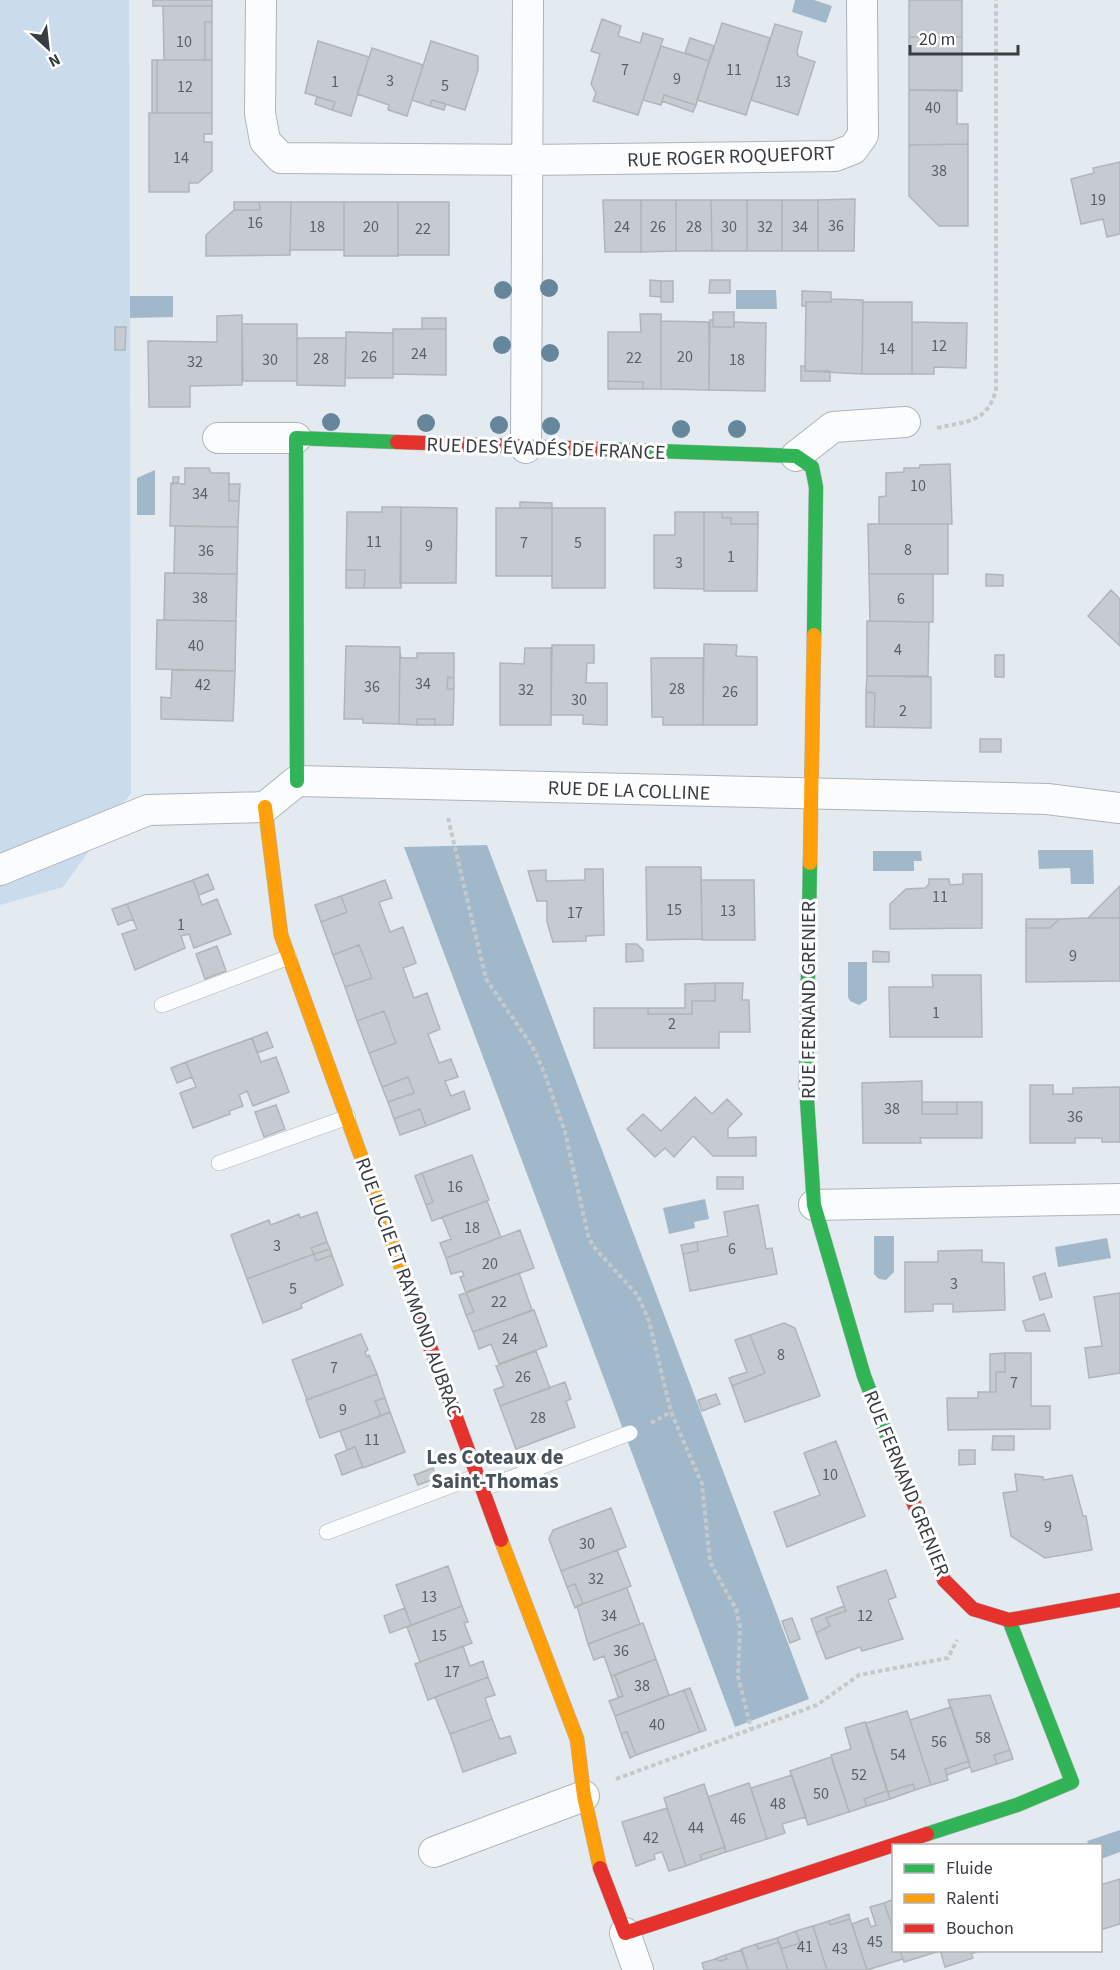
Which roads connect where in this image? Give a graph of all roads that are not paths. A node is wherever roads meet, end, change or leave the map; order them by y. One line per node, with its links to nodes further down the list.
1 (261, 0): 4 (street, RUE ROGER ROQUEFORT)
2 (528, 0): 4 (street)
3 (862, 0): 4 (street, RUE ROGER ROQUEFORT)
4 (528, 160): 8 (street)
5 (905, 422): 9 (street)
6 (218, 438): 7 (street, RUE DES ÉVADÉS DE FRANCE)
7 (296, 438): 8 (street, RUE DES ÉVADÉS DE FRANCE); 10 (street)
8 (526, 448): 9 (street, RUE DES ÉVADÉS DE FRANCE)
9 (796, 456): 11 (street)
10 (297, 781): 11 (street, RUE DE LA COLLINE); 12 (street)
11 (810, 795): 13 (street, RUE DE LA COLLINE); 20 (street, RUE FERNAND GRENIER)
12 (265, 807): 14 (street); 15 (street, RUE LUCIE ET RAYMOND AUBRAC)
13 (1120, 808)
14 (0, 870)
15 (289, 957): 16 (lane); 17 (street, RUE LUCIE ET RAYMOND AUBRAC)
16 (162, 1005)
17 (348, 1117): 18 (lane); 22 (street, RUE LUCIE ET RAYMOND AUBRAC)
18 (219, 1163)
19 (1120, 1199): 20 (street)
20 (814, 1205): 25 (street, RUE FERNAND GRENIER)
21 (630, 1433): 22 (lane)
22 (479, 1482): 23 (lane); 26 (street, RUE LUCIE ET RAYMOND AUBRAC)
23 (327, 1532)
24 (1120, 1600): 25 (street, RUE FERNAND GRENIER)
25 (1009, 1620): 27 (street)
26 (584, 1796): 29 (street); 30 (street, RUE LUCIE ET RAYMOND AUBRAC)
27 (898, 1844)
28 (892, 1846): 30 (street)
29 (434, 1852)
30 (625, 1933): 31 (street, RUE LUCIE ET RAYMOND AUBRAC)
31 (639, 1970)

